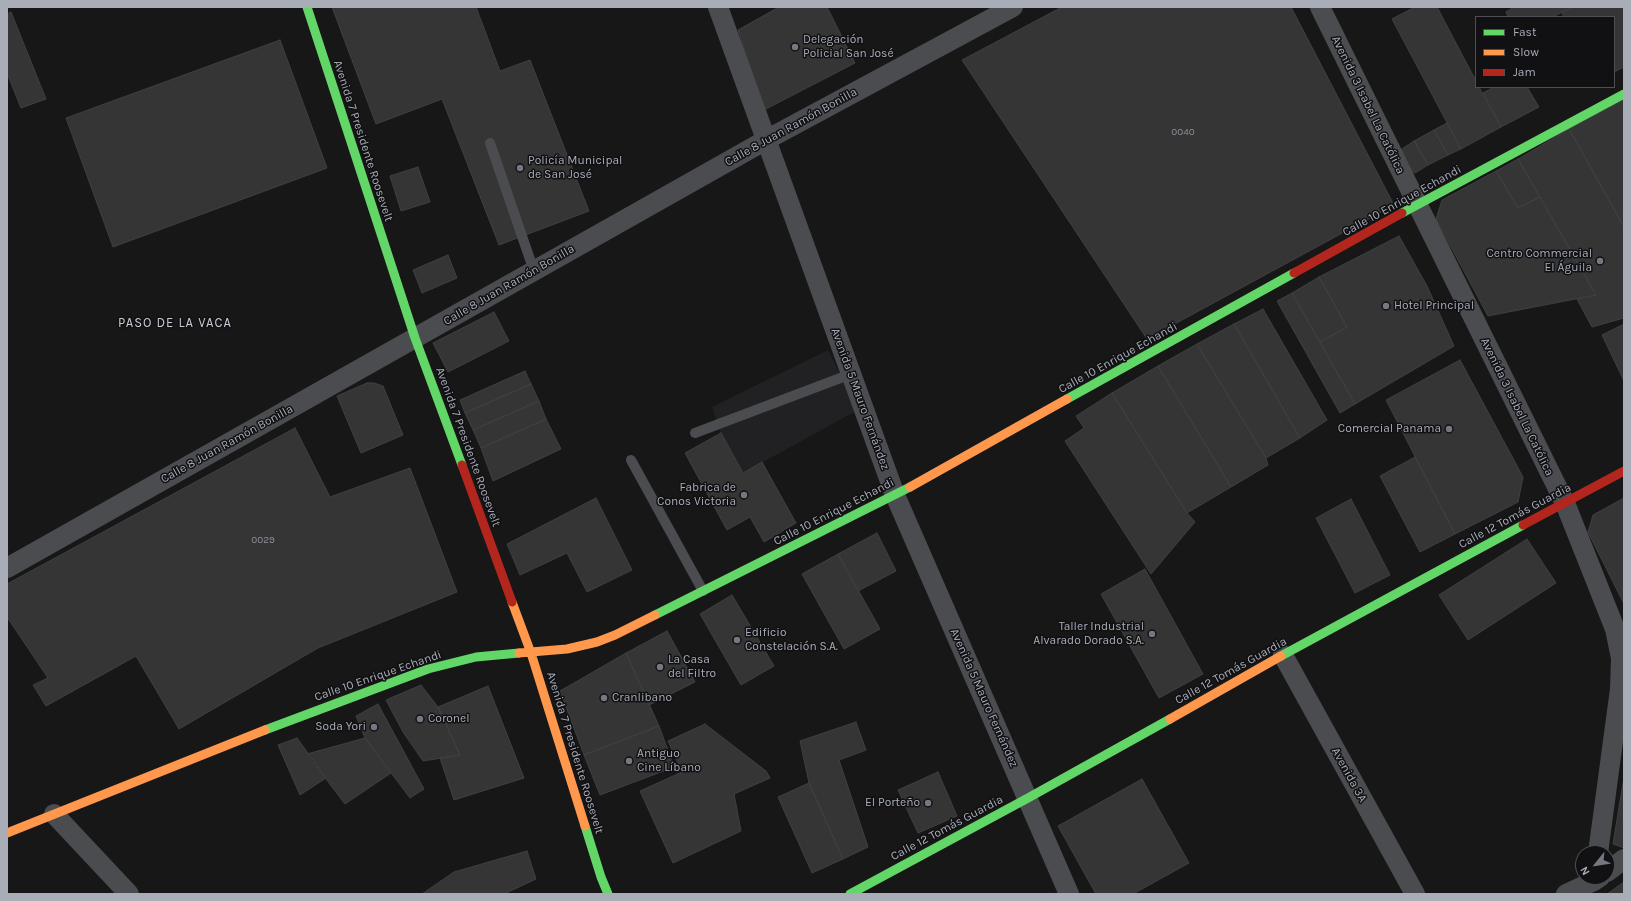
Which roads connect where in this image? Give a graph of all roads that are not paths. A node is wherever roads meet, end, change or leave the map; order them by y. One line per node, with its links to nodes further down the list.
1 (307, 7): 10 (street, Avenida 7 Presidente Roosevelt)
2 (718, 7): 6 (street, Avenida 5 Mauro Fernández)
3 (1013, 7): 6 (street, Calle 8 Juan Ramón Bonilla)
4 (1320, 7): 8 (street, Avenida 3 Isabel La Católica)
5 (1624, 94): 8 (street, Calle 10 Enrique Echandi)
6 (766, 140): 9 (street, Calle 8 Juan Ramón Bonilla); 11 (street, Avenida 5 Mauro Fernández)
7 (490, 143): 9 (lane)
8 (1417, 205): 15 (street, Calle 10 Enrique Echandi); 16 (street, Avenida 3 Isabel La Católica)
9 (534, 271): 10 (street, Calle 8 Juan Ramón Bonilla)
10 (415, 338): 17 (street, Calle 8 Juan Ramón Bonilla); 19 (street, Avenida 7 Presidente Roosevelt)
11 (851, 374): 12 (lane); 15 (street, Avenida 5 Mauro Fernández)
12 (696, 433)
13 (631, 460): 18 (lane)
14 (1624, 471): 16 (street, Calle 12 Tomás Guardia)
15 (895, 495): 18 (street, Calle 10 Enrique Echandi); 21 (street, Avenida 5 Mauro Fernández)
16 (1565, 503): 20 (street, Calle 12 Tomás Guardia); 24 (street, Avenida 3 Isabel La Católica)
17 (7, 568)
18 (703, 591): 19 (street, Calle 10 Enrique Echandi)
19 (531, 653): 22 (street, Calle 10 Enrique Echandi); 27 (street, Avenida 7 Presidente Roosevelt)
20 (1283, 655): 21 (street, Calle 12 Tomás Guardia); 34 (street, Avenida 3A)
21 (1028, 798): 32 (street, Calle 12 Tomás Guardia); 33 (street, Avenida 5 Mauro Fernández)
22 (54, 814): 23 (street, Calle 10 Enrique Echandi); 30 (street)
23 (7, 833)
24 (1599, 845)
25 (1624, 859): 26 (street)
26 (1615, 866)
27 (601, 877): 29 (street); 31 (street, Avenida 7 Presidente Roosevelt)
28 (1586, 885): 35 (street)
29 (594, 888)
30 (129, 894)
31 (608, 894)
32 (850, 894)
33 (1069, 894)
34 (1415, 894)
35 (1566, 894)

